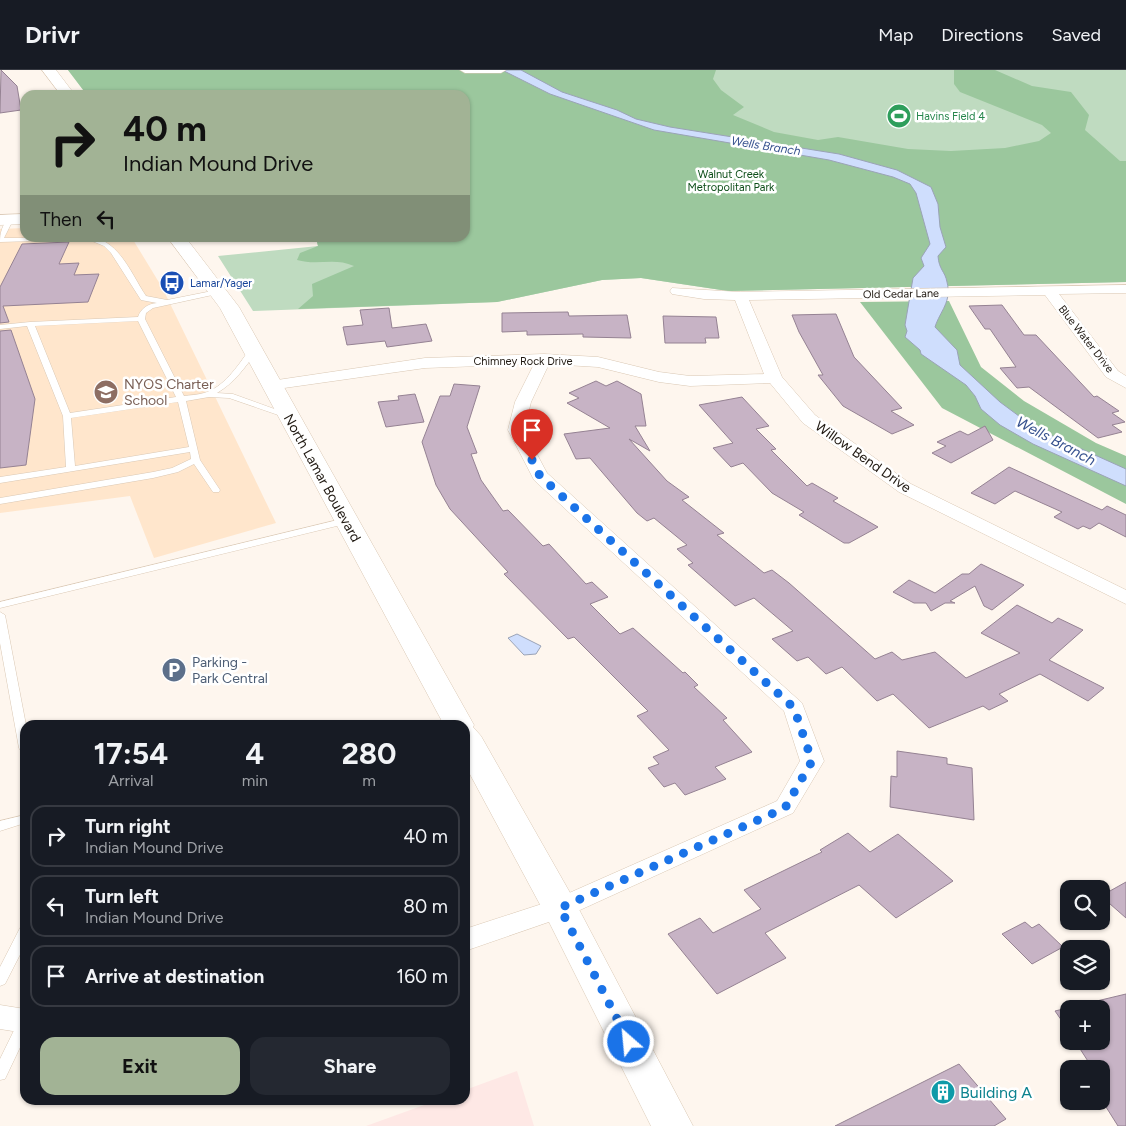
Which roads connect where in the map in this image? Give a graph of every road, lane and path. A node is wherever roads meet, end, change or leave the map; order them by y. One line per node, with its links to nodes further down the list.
1 (49, 70): 4 (main road)
2 (464, 70): 3 (street)
3 (500, 70)
4 (64, 90)
5 (12, 220): 6 (lane)
6 (20, 239)
7 (105, 242): 14 (lane)
8 (180, 242): 12 (main road, North Lamar Boulevard)
9 (1126, 289): 11 (street, Old Cedar Lane)
10 (677, 291): 13 (street, Old Cedar Lane)
11 (1049, 291): 13 (street, Old Cedar Lane); 21 (street, Blue Water Drive)
12 (217, 292): 14 (lane); 18 (main road, North Lamar Boulevard)
13 (740, 296): 20 (street, Willow Bend Drive)
14 (165, 302): 15 (lane)
15 (140, 319): 16 (lane); 24 (lane)
16 (30, 324): 17 (lane); 25 (lane)
17 (0, 327)
18 (252, 352): 22 (main road, North Lamar Boulevard); 23 (lane)
19 (544, 359): 20 (street, Chimney Rock Drive); 22 (street, Chimney Rock Drive); 42 (street)
20 (774, 378): 34 (street, Willow Bend Drive)
21 (1126, 384)
22 (270, 385): 26 (main road, North Lamar Boulevard)
23 (208, 394): 24 (lane); 26 (lane)
24 (181, 399): 25 (lane); 27 (lane)
25 (67, 416): 29 (lane)
26 (287, 416): 33 (main road, North Lamar Boulevard)
27 (193, 449): 28 (lane); 29 (lane)
28 (196, 460): 31 (lane); 32 (lane)
29 (71, 469): 30 (lane)
30 (0, 480)
31 (216, 490)
32 (0, 501)
33 (346, 521): 35 (lane); 37 (main road, North Lamar Boulevard)
34 (1126, 598)
35 (0, 605)
36 (0, 615): 38 (lane)
37 (456, 720)
38 (20, 721)
39 (470, 745): 42 (main road)
40 (20, 820): 41 (lane)
41 (0, 826)
42 (560, 908): 43 (street); 50 (main road)
43 (470, 938)
44 (20, 942): 45 (lane)
45 (0, 980)
46 (0, 1017): 47 (street)
47 (20, 1020)
48 (20, 1032): 49 (lane)
49 (0, 1074)
50 (672, 1126)

